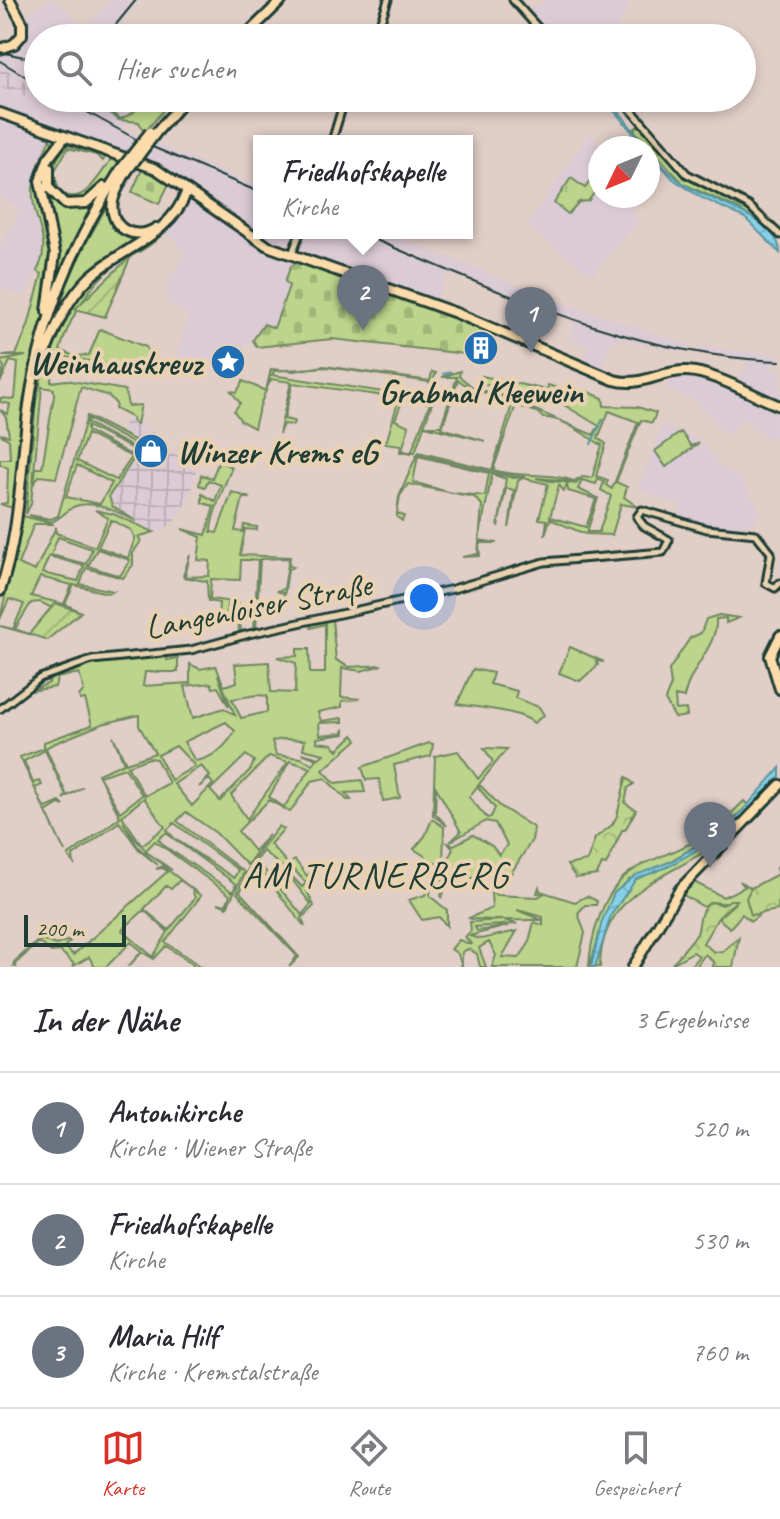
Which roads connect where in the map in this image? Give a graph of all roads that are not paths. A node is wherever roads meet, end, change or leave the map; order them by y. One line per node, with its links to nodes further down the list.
1 (10, 0): 10 (main road)
2 (275, 0): 6 (main road)
3 (282, 0): 7 (main road)
4 (388, 0): 8 (street)
5 (513, 0): 9 (street)
6 (252, 24)
7 (255, 24)
8 (380, 24)
9 (534, 24)
10 (0, 49)
11 (169, 112): 16 (main road)
12 (173, 112): 16 (main road)
13 (341, 112): 17 (street)
14 (633, 112): 23 (street)
15 (0, 113): 18 (main road)
16 (153, 133): 19 (main road, bridge)
17 (334, 135)
18 (64, 138): 19 (main road); 20 (main road); 28 (main road)
19 (124, 170): 22 (main road); 28 (main road)
20 (175, 181): 21 (main road); 22 (main road)
21 (187, 191): 22 (main road); 24 (main road); 29 (main road)
22 (177, 201)
23 (780, 235)
24 (253, 236)
25 (258, 239): 27 (main road)
26 (298, 239): 27 (street)
27 (292, 255): 30 (main road)
28 (45, 329): 29 (main road)
29 (34, 379): 32 (main road)
30 (780, 406)
31 (780, 583): 35 (street, Langenloiser Straße)
32 (0, 591)
33 (780, 636): 34 (main road)
34 (780, 689)
35 (0, 709)
36 (780, 785): 37 (main road)
37 (633, 967)

